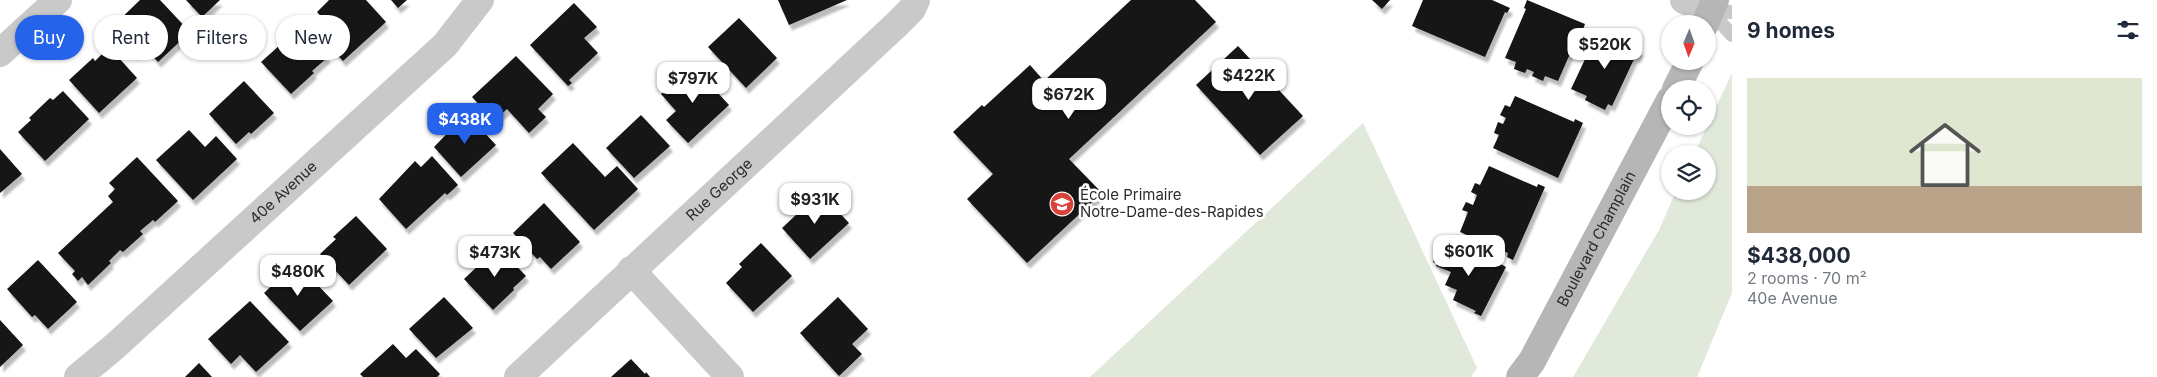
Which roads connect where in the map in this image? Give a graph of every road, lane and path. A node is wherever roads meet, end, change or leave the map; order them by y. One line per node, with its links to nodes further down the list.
1 (58, 0): 7 (street)
2 (480, 0): 11 (street, 40e Avenue)
3 (916, 0): 9 (street, Rue George)
4 (1684, 0): 5 (street)
5 (1716, 12): 6 (lane)
6 (1732, 35)
7 (0, 53)
8 (1661, 117): 10 (main road, Boulevard Champlain)
9 (631, 270): 12 (street, Rue George); 13 (street)
10 (1526, 372)
11 (78, 377)
12 (518, 377)
13 (730, 377)

